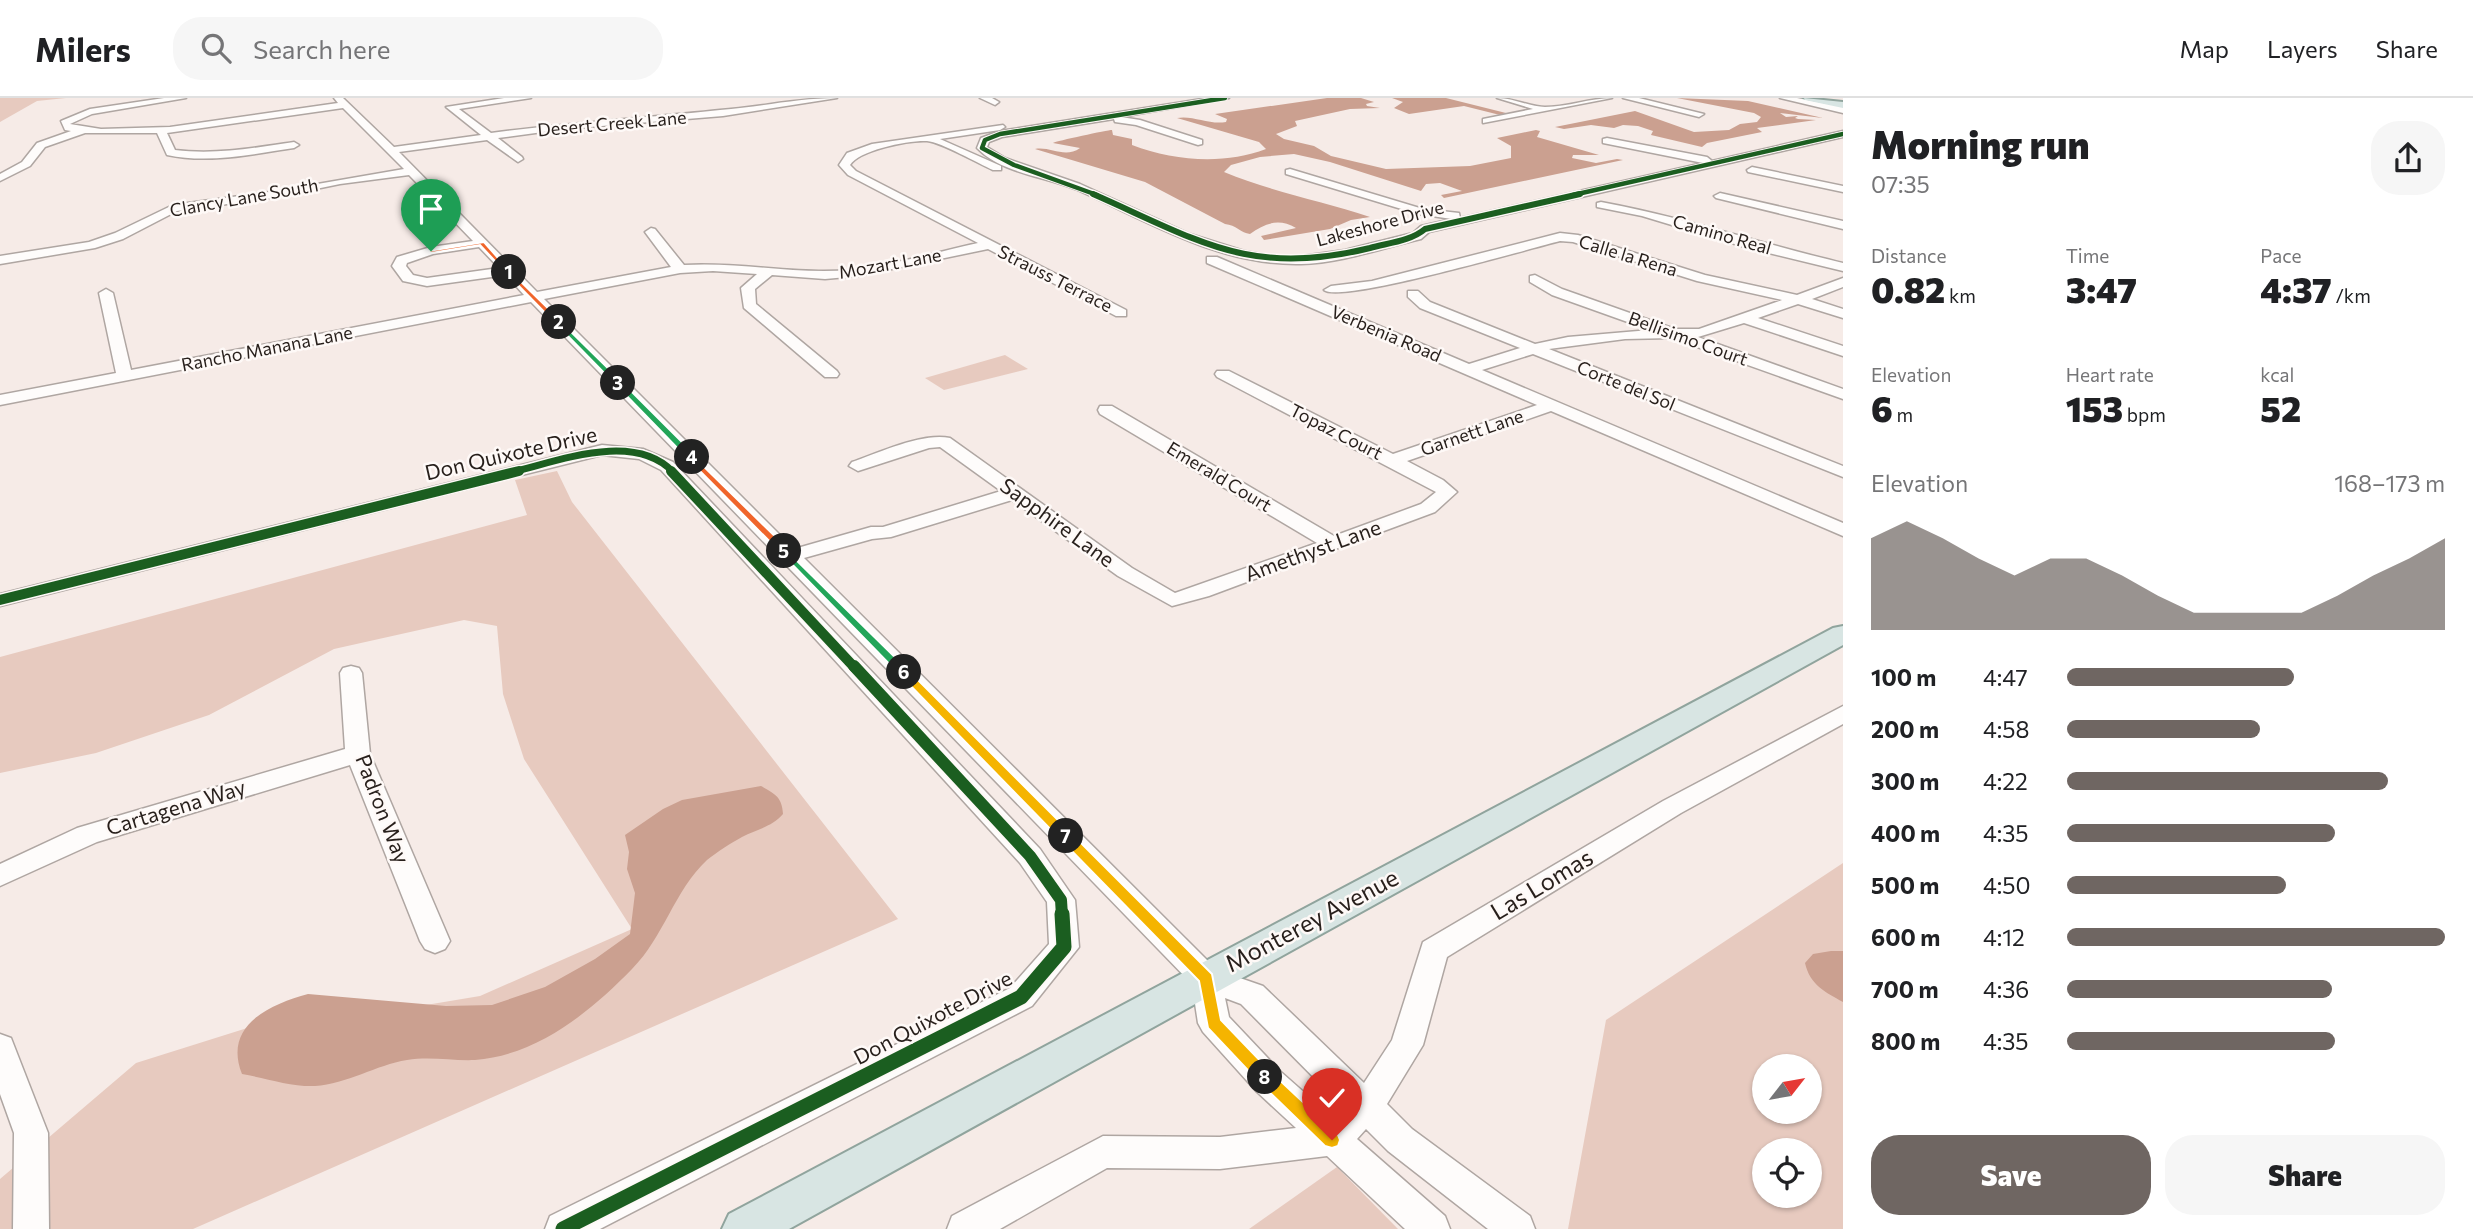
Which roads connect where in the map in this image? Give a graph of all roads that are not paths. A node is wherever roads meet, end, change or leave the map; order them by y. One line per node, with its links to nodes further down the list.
1 (182, 98): 23 (street)
2 (527, 98): 25 (street)
3 (833, 98): 25 (street, Desert Creek Lane)
4 (984, 98): 14 (street)
5 (1186, 98): 26 (street)
6 (1225, 98): 20 (street, Lakeshore Drive)
7 (1501, 98): 15 (street)
8 (1608, 98): 16 (street)
9 (1628, 98): 19 (street)
10 (1784, 98): 17 (street)
11 (1809, 98): 17 (main road)
12 (1826, 98): 17 (main road)
13 (341, 101): 22 (street); 30 (street)
14 (995, 102)
15 (1517, 102): 16 (street); 18 (street)
16 (1570, 105): 18 (street)
17 (1843, 105)
18 (1544, 110): 21 (street)
19 (1699, 114)
20 (1136, 118): 28 (street); 45 (street, Lakeshore Drive)
21 (1486, 121)
22 (160, 129): 23 (street); 29 (street)
23 (83, 130): 38 (street)
24 (1843, 134): 33 (street, Lakeshore Drive)
25 (491, 136): 30 (street, Desert Creek Lane); 32 (street)
26 (929, 138): 48 (street, Mozart Lane); 67 (street, Verbenia Road)
27 (1607, 141): 31 (street)
28 (1198, 142)
29 (294, 145)
30 (392, 150): 36 (street)
31 (1681, 158): 33 (street); 34 (street)
32 (519, 159)
33 (1724, 162): 34 (street, Lakeshore Drive)
34 (1697, 169): 43 (street, Lakeshore Drive)
35 (1752, 170): 39 (street)
36 (412, 171): 47 (street); 49 (street, Clancy Lane South)
37 (1290, 172): 42 (street)
38 (0, 178)
39 (1843, 189)
40 (1720, 197): 44 (street)
41 (1601, 205): 50 (street, Camino Real)
42 (1422, 212): 43 (street); 45 (street)
43 (1477, 217): 45 (street, Lakeshore Drive)
44 (1843, 225)
45 (1425, 229)
46 (651, 232): 51 (street)
47 (482, 243): 52 (street); 52 (street)
48 (989, 245): 53 (street, Mozart Lane); 61 (street, Strauss Terrace)
49 (0, 260)
50 (1843, 267)
51 (680, 269): 53 (street, Mozart Lane); 59 (street, Mozart Lane)
52 (508, 271): 59 (street)
53 (769, 271): 68 (street)
54 (1535, 279): 64 (street, Bellisimo Court)
55 (1843, 282): 60 (street)
56 (1331, 290): 60 (street, Calle la Rena)
57 (106, 293): 70 (street)
58 (1413, 294): 65 (street, Corte del Sol)
59 (535, 298): 70 (street, Rancho Manana Lane); 82 (street)
60 (1800, 300): 62 (street, Calle la Rena); 63 (street)
61 (1121, 313)
62 (1843, 314)
63 (1745, 318): 64 (street); 66 (street)
64 (1678, 335): 65 (street); 71 (street, Bellisimo Court)
65 (1534, 349): 67 (street); 77 (street, Corte del Sol)
66 (1843, 351)
67 (1470, 369): 73 (street, Verbenia Road)
68 (831, 374)
69 (1223, 374): 75 (street, Topaz Court)
70 (124, 375): 72 (street, Rancho Manana Lane)
71 (1843, 394)
72 (0, 400)
73 (1553, 405): 75 (street, Garnett Lane); 80 (street, Verbenia Road)
74 (1105, 410): 81 (street, Emerald Court)
75 (1391, 461): 78 (street, Topaz Court)
76 (858, 466): 79 (street, Sapphire Lane)
77 (1843, 472)
78 (1448, 492): 81 (street, Amethyst Lane)
79 (1014, 493): 82 (street); 84 (street, Sapphire Lane)
80 (1843, 530)
81 (1333, 544): 84 (street, Amethyst Lane)
82 (795, 562): 91 (street)
83 (0, 600): 96 (street, Don Quixote Drive)
84 (1172, 600)
85 (1843, 634): 91 (main road, Monterey Avenue)
86 (351, 673): 88 (street, Padron Way)
87 (1843, 714): 93 (street, Las Lomas)
88 (358, 754): 89 (street, Cartagena Way); 90 (street, Padron Way)
89 (0, 876)
90 (435, 941)
91 (1206, 979): 93 (street); 94 (street); 97 (main road, Monterey Avenue)
92 (0, 1048): 95 (street)
93 (1367, 1106): 94 (street, Las Lomas); 100 (street)
94 (1332, 1140): 98 (street); 99 (street)
95 (31, 1229)
96 (563, 1229)
97 (745, 1229)
98 (965, 1229)
99 (1432, 1229)
100 (1517, 1229)

